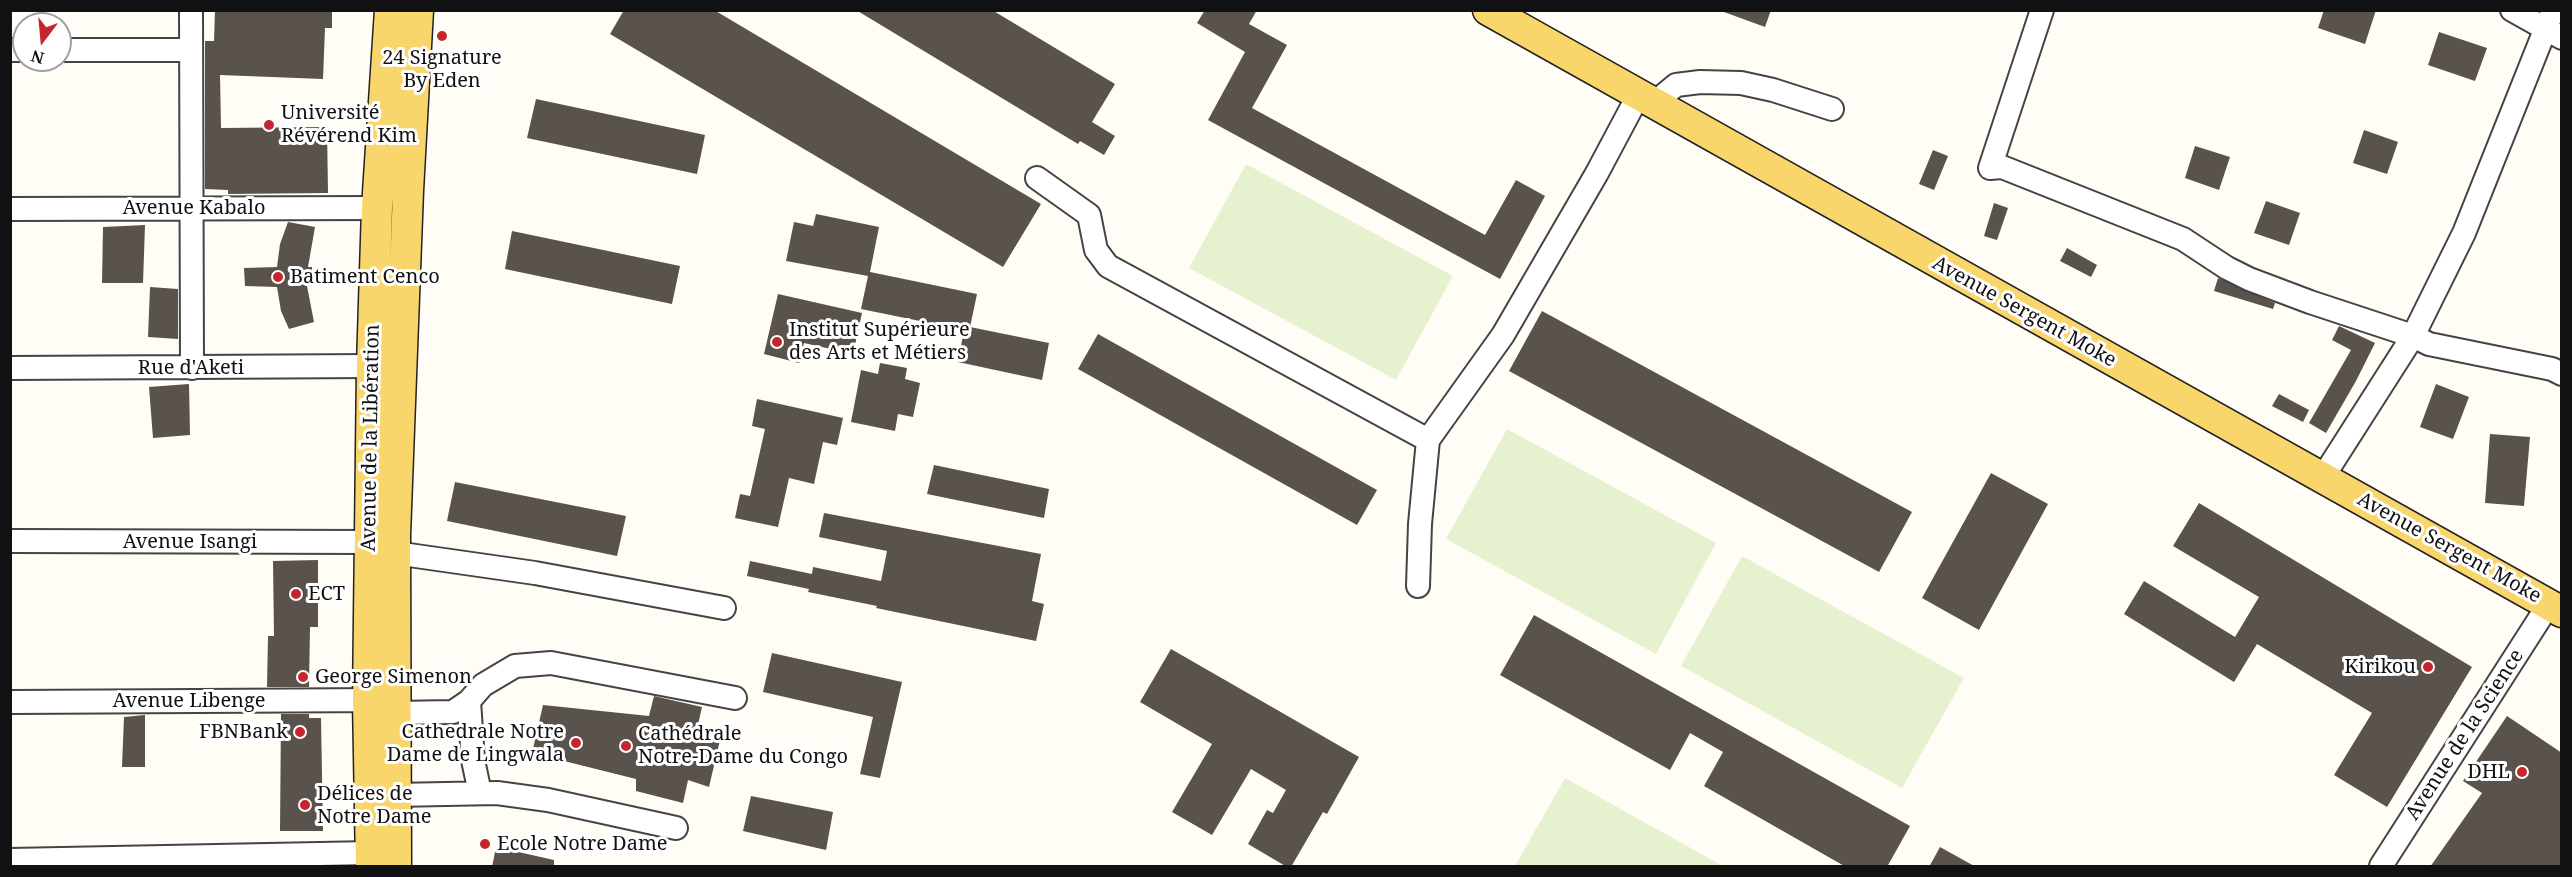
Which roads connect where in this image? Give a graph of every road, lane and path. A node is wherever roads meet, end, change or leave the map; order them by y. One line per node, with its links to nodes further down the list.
1 (191, 10): 9 (street)
2 (390, 10): 14 (main road, Avenue de la Libération)
3 (418, 10): 24 (main road, Avenue de la Libération)
4 (2042, 10): 16 (street)
5 (2512, 10): 7 (street)
6 (1506, 15): 10 (main road, Avenue Sergent Moke)
7 (2554, 25): 16 (street)
8 (72, 50): 9 (street)
9 (190, 50): 13 (street)
10 (1648, 99): 11 (street); 21 (street); 22 (main road, Avenue Sergent Moke)
11 (1832, 109)
12 (1037, 178): 21 (street)
13 (192, 208): 14 (street, Avenue Kabalo); 15 (street, Avenue Kabalo); 19 (street)
14 (377, 208): 17 (main road, Avenue de la Libération)
15 (10, 209)
16 (2413, 336): 20 (street); 22 (street)
17 (372, 366): 19 (street, Rue d'Aketi); 24 (main road, Avenue de la Libération)
18 (10, 368): 19 (street, Rue d'Aketi)
19 (192, 368)
20 (2562, 374)
21 (1428, 440): 25 (street)
22 (2323, 477): 27 (main road, Avenue Sergent Moke)
23 (10, 541): 24 (street, Avenue Isangi)
24 (382, 548): 26 (street, Avenue Isangi); 31 (main road, Avenue de la Libération)
25 (1418, 586)
26 (723, 608)
27 (2555, 608): 37 (street, Avenue de la Science)
28 (735, 698): 29 (street)
29 (470, 701): 31 (street, Avenue Libenge); 32 (street)
30 (10, 702): 31 (street, Avenue Libenge)
31 (386, 704): 33 (main road, Avenue de la Libération); 36 (main road, Avenue de la Libération)
32 (480, 793): 33 (street); 34 (street)
33 (394, 795): 36 (main road, Avenue de la Libération)
34 (676, 828)
35 (10, 860): 36 (street)
36 (379, 862)
37 (2381, 867)

